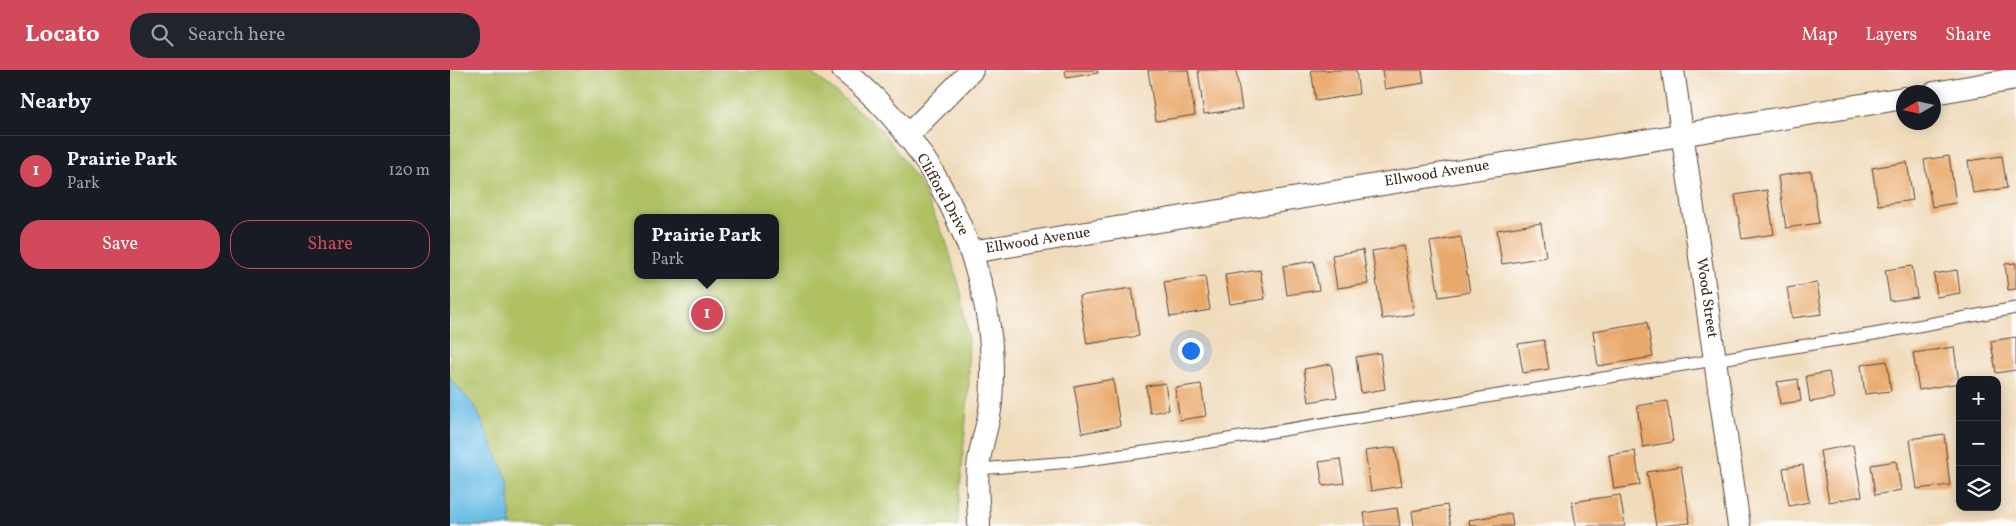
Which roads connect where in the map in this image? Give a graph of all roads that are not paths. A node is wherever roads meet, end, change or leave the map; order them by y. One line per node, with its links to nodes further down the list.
1 (843, 70): 8 (street, Clifford Drive)
2 (972, 70): 8 (street)
3 (1672, 70): 7 (street, Wood Street)
4 (2016, 79): 5 (street)
5 (1941, 92)
6 (1896, 99): 7 (street, Ellwood Avenue)
7 (1682, 134): 9 (street, Ellwood Avenue); 11 (street, Wood Street)
8 (907, 136): 9 (street, Clifford Drive)
9 (972, 252): 12 (street, Clifford Drive)
10 (2016, 308): 11 (lane)
11 (1716, 360): 12 (lane); 14 (street, Wood Street)
12 (978, 469): 13 (street, Clifford Drive)
13 (979, 526)
14 (1740, 526)

